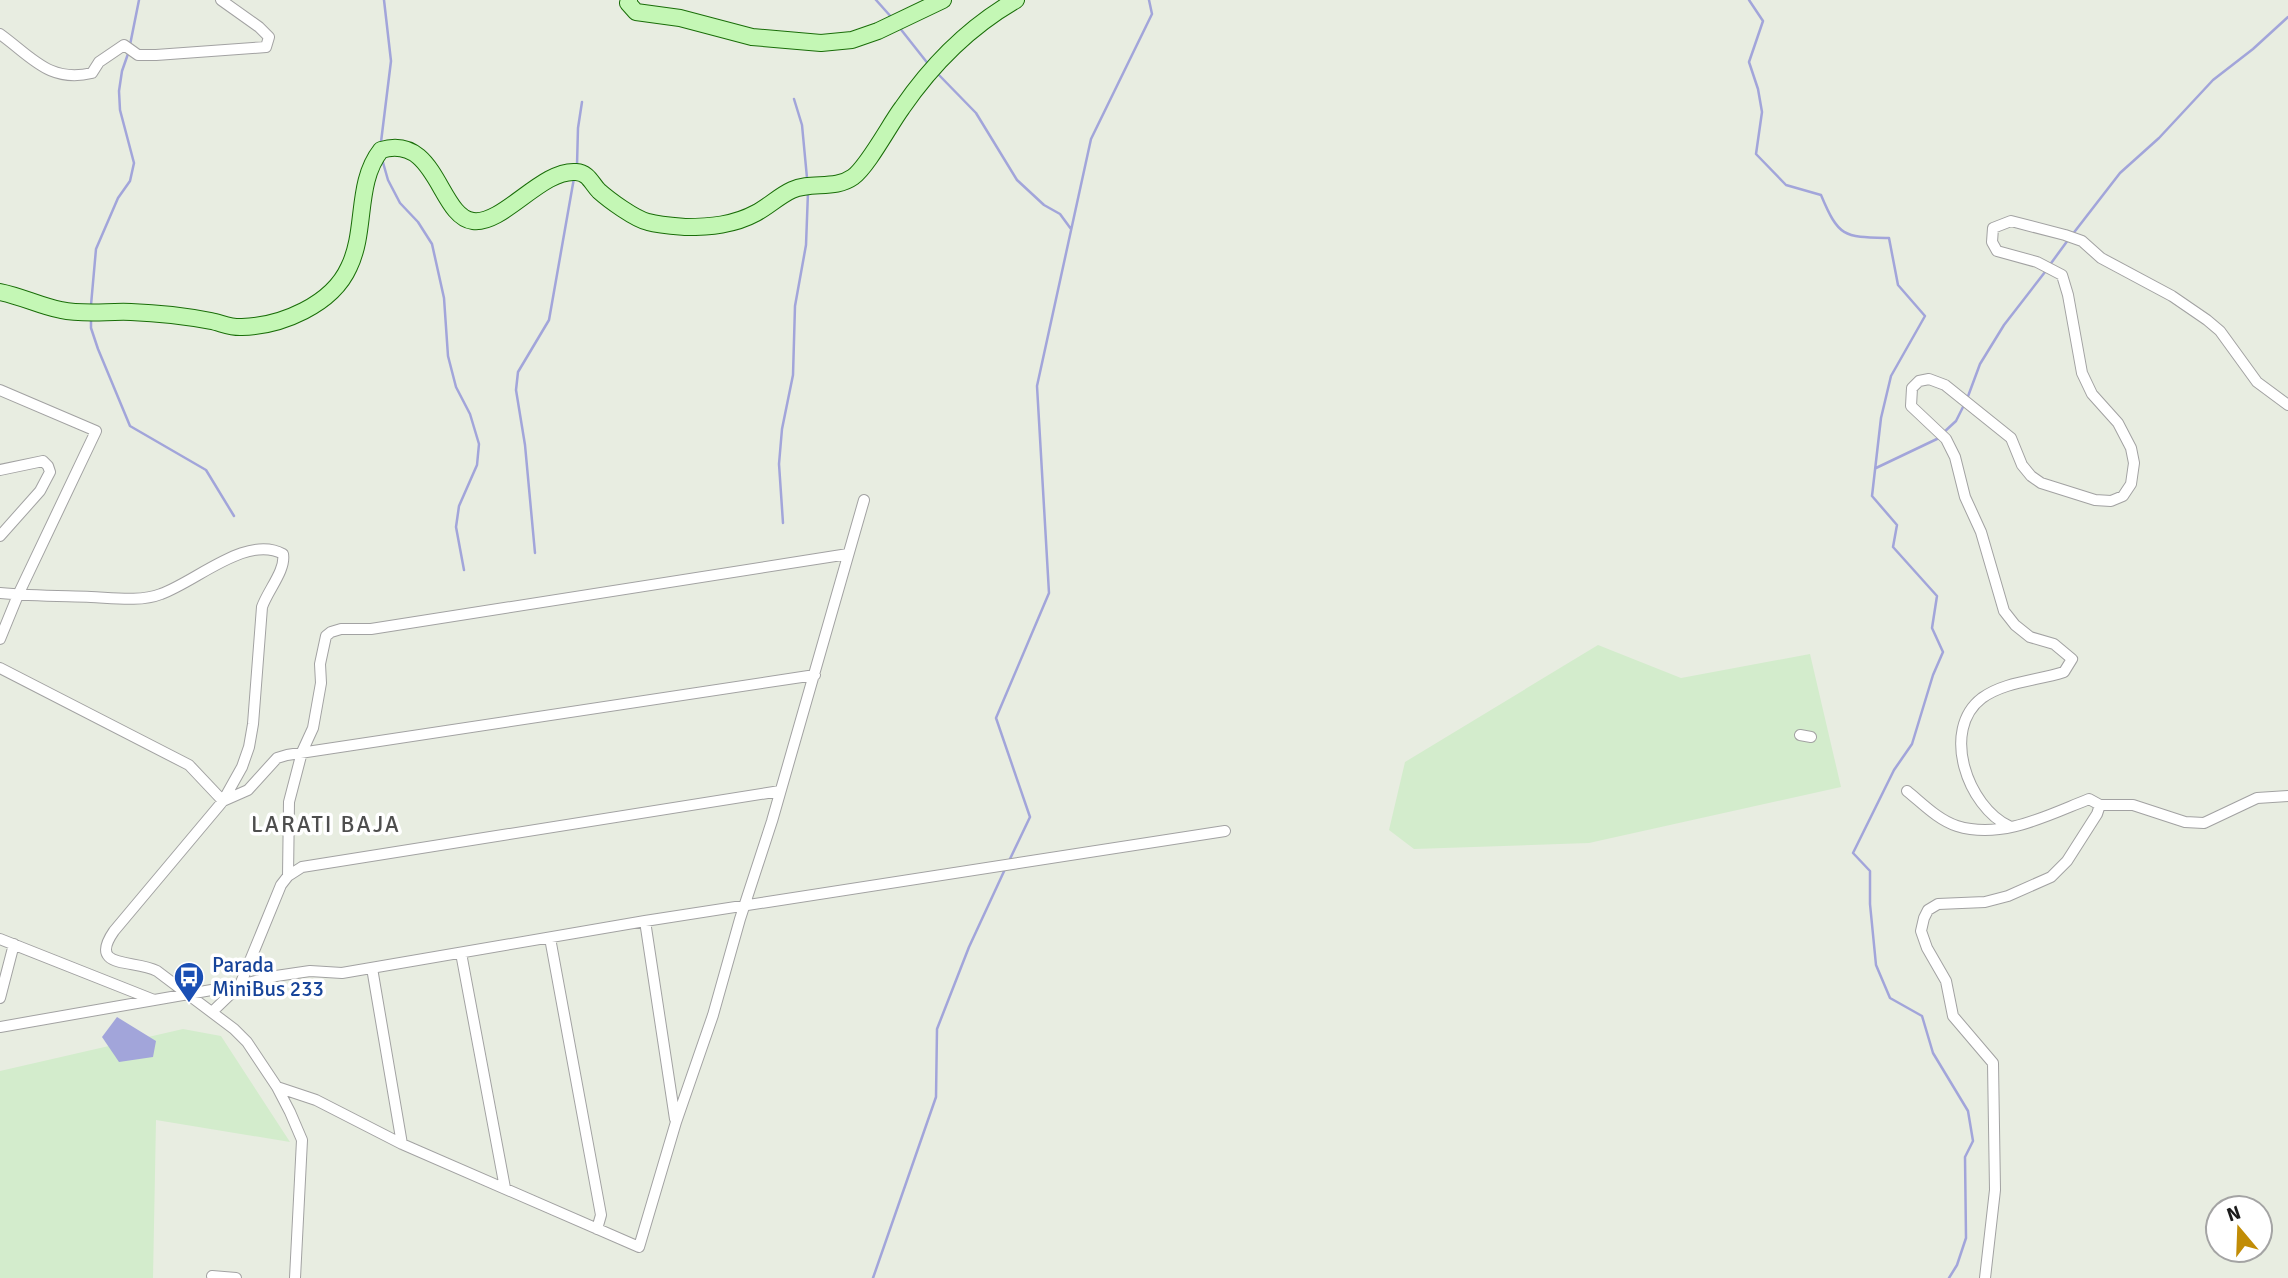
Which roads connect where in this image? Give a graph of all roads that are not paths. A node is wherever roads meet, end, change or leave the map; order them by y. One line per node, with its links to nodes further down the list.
1 (221, 0): 5 (street)
2 (629, 0): 3 (street)
3 (943, 0)
4 (1016, 0): 6 (street)
5 (0, 34)
6 (0, 292)
7 (0, 390): 14 (street)
8 (2288, 405): 24 (street)
9 (0, 470): 11 (street)
10 (864, 500): 12 (street)
11 (0, 536)
12 (848, 554): 17 (street); 18 (street)
13 (0, 593): 14 (street)
14 (18, 595): 15 (street); 22 (street)
15 (0, 639)
16 (0, 668): 22 (street)
17 (814, 675): 18 (street); 19 (street)
18 (302, 752): 22 (street); 26 (street)
19 (780, 791): 26 (street); 27 (street)
20 (1907, 791): 24 (street)
21 (2288, 796): 23 (street)
22 (223, 801): 35 (street)
23 (2100, 805): 24 (street); 48 (street)
24 (2009, 826)
25 (1225, 831): 27 (street)
26 (288, 876): 34 (street)
27 (744, 906): 28 (street); 41 (street)
28 (645, 922): 29 (street); 41 (street)
29 (550, 938): 32 (street); 44 (street)
30 (0, 939): 31 (street)
31 (15, 944): 36 (street); 37 (street)
32 (461, 953): 33 (street); 43 (street)
33 (372, 968): 34 (street); 42 (street)
34 (240, 985): 35 (street); 38 (street)
35 (186, 995): 37 (street); 38 (street)
36 (0, 998)
37 (154, 1000): 39 (street)
38 (212, 1012): 40 (street)
39 (0, 1027)
40 (277, 1087): 42 (street); 47 (street)
41 (676, 1122): 44 (street)
42 (402, 1144): 43 (street)
43 (505, 1188): 44 (street)
44 (597, 1229)
45 (212, 1276): 46 (street)
46 (236, 1278)
47 (295, 1278)
48 (1985, 1278)

